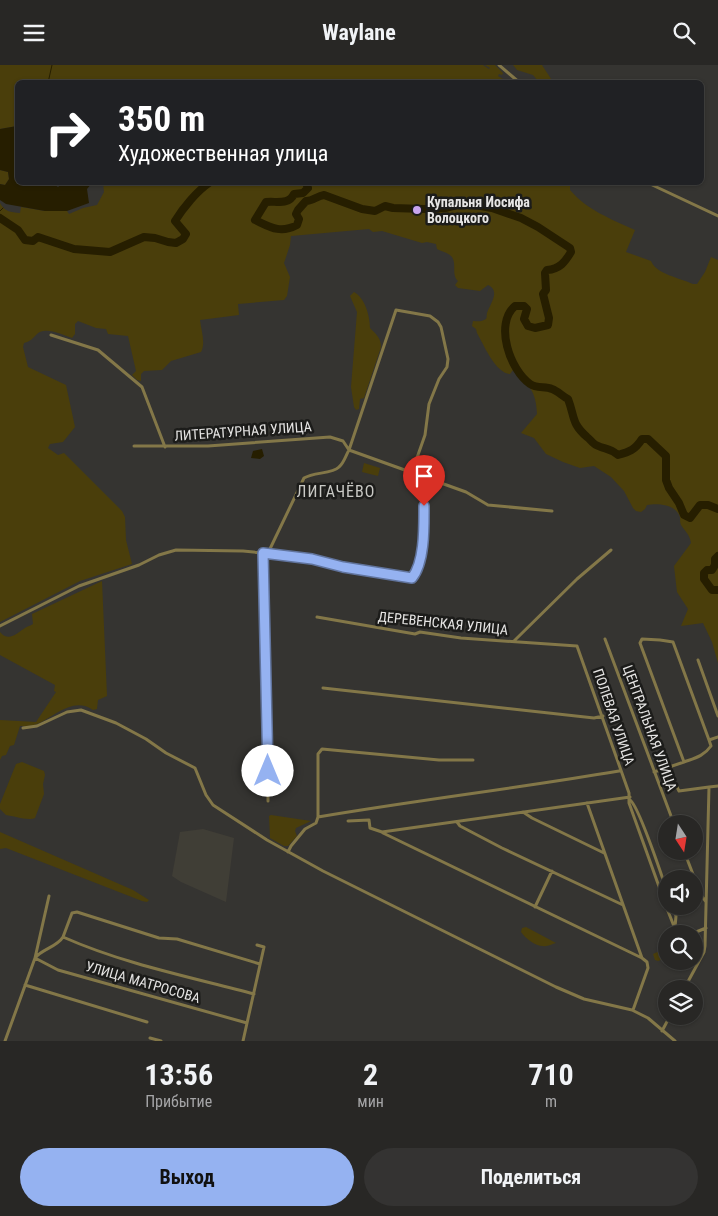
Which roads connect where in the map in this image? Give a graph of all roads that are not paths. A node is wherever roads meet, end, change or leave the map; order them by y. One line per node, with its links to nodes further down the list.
1 (499, 65): 2 (street)
2 (516, 80)
3 (652, 185): 4 (street)
4 (718, 217)
5 (51, 335): 7 (street)
6 (134, 446): 7 (street, ЛИТЕРАТУРНАЯ УЛИЦА)
7 (165, 447): 8 (street, ЛИТЕРАТУРНАЯ УЛИЦА)
8 (349, 450): 9 (street, ЛИТЕРАТУРНАЯ УЛИЦА); 9 (street); 14 (street)
9 (412, 471): 10 (street, ЛИТЕРАТУРНАЯ УЛИЦА)
10 (422, 476): 11 (street, ЛИТЕРАТУРНАЯ УЛИЦА); 14 (street)
11 (552, 511)
12 (611, 550): 18 (street)
13 (263, 553): 14 (street); 16 (street); 35 (street)
14 (268, 553)
15 (317, 617): 18 (street, ДЕРЕВЕНСКАЯ УЛИЦА)
16 (0, 625)
17 (605, 639): 30 (street, ЦЕНТРАЛЬНАЯ УЛИЦА)
18 (513, 641): 19 (street, ДЕРЕВЕНСКАЯ УЛИЦА)
19 (574, 645): 23 (street, ПОЛЕВАЯ УЛИЦА)
20 (698, 660): 22 (street)
21 (323, 688): 23 (street)
22 (718, 716)
23 (603, 717): 34 (street, ПОЛЕВАЯ УЛИЦА)
24 (23, 728): 43 (street)
25 (718, 737): 26 (street)
26 (709, 740): 28 (street); 28 (street)
27 (473, 759): 39 (street)
28 (684, 762): 30 (street)
29 (619, 771): 39 (street)
30 (654, 772): 38 (street, ЦЕНТРАЛЬНАЯ УЛИЦА)
31 (676, 785): 33 (street)
32 (718, 786): 33 (street)
33 (709, 787): 52 (street)
34 (630, 798): 36 (street); 45 (street, ПОЛЕВАЯ УЛИЦА); 47 (street, ПОЛЕВАЯ УЛИЦА)
35 (268, 801)
36 (587, 803): 37 (street); 44 (street)
37 (523, 812): 41 (street); 44 (street)
38 (671, 815)
39 (318, 817): 43 (street)
40 (348, 821): 42 (street)
41 (456, 821): 42 (street); 49 (street)
42 (382, 833): 54 (street)
43 (288, 852): 65 (street)
44 (604, 854): 53 (street)
45 (656, 860): 47 (street); 48 (street, ПОЛЕВАЯ УЛИЦА)
46 (687, 860): 52 (street)
47 (650, 862): 50 (street, ПОЛЕВАЯ УЛИЦА)
48 (659, 870)
49 (552, 871): 53 (street); 54 (street)
50 (658, 884)
51 (49, 896): 59 (street)
52 (706, 902): 55 (street)
53 (623, 905): 60 (street)
54 (535, 907): 60 (street)
55 (706, 928): 56 (street); 62 (street)
56 (703, 929)
57 (63, 937): 59 (street); 61 (street); 64 (street, УЛИЦА МАТРОСОВА)
58 (258, 945): 61 (street)
59 (35, 958): 63 (street); 67 (street, УЛИЦА МАТРОСОВА)
60 (642, 958): 65 (street)
61 (260, 964): 64 (street)
62 (689, 980)
63 (25, 985): 66 (street); 71 (street)
64 (254, 994): 67 (street)
65 (632, 1010): 69 (street)
66 (147, 1022)
67 (247, 1023): 73 (street)
68 (665, 1025): 69 (street)
69 (662, 1031): 74 (street)
70 (150, 1038): 72 (street)
71 (5, 1041)
72 (161, 1041)
73 (242, 1041)
74 (675, 1041)

